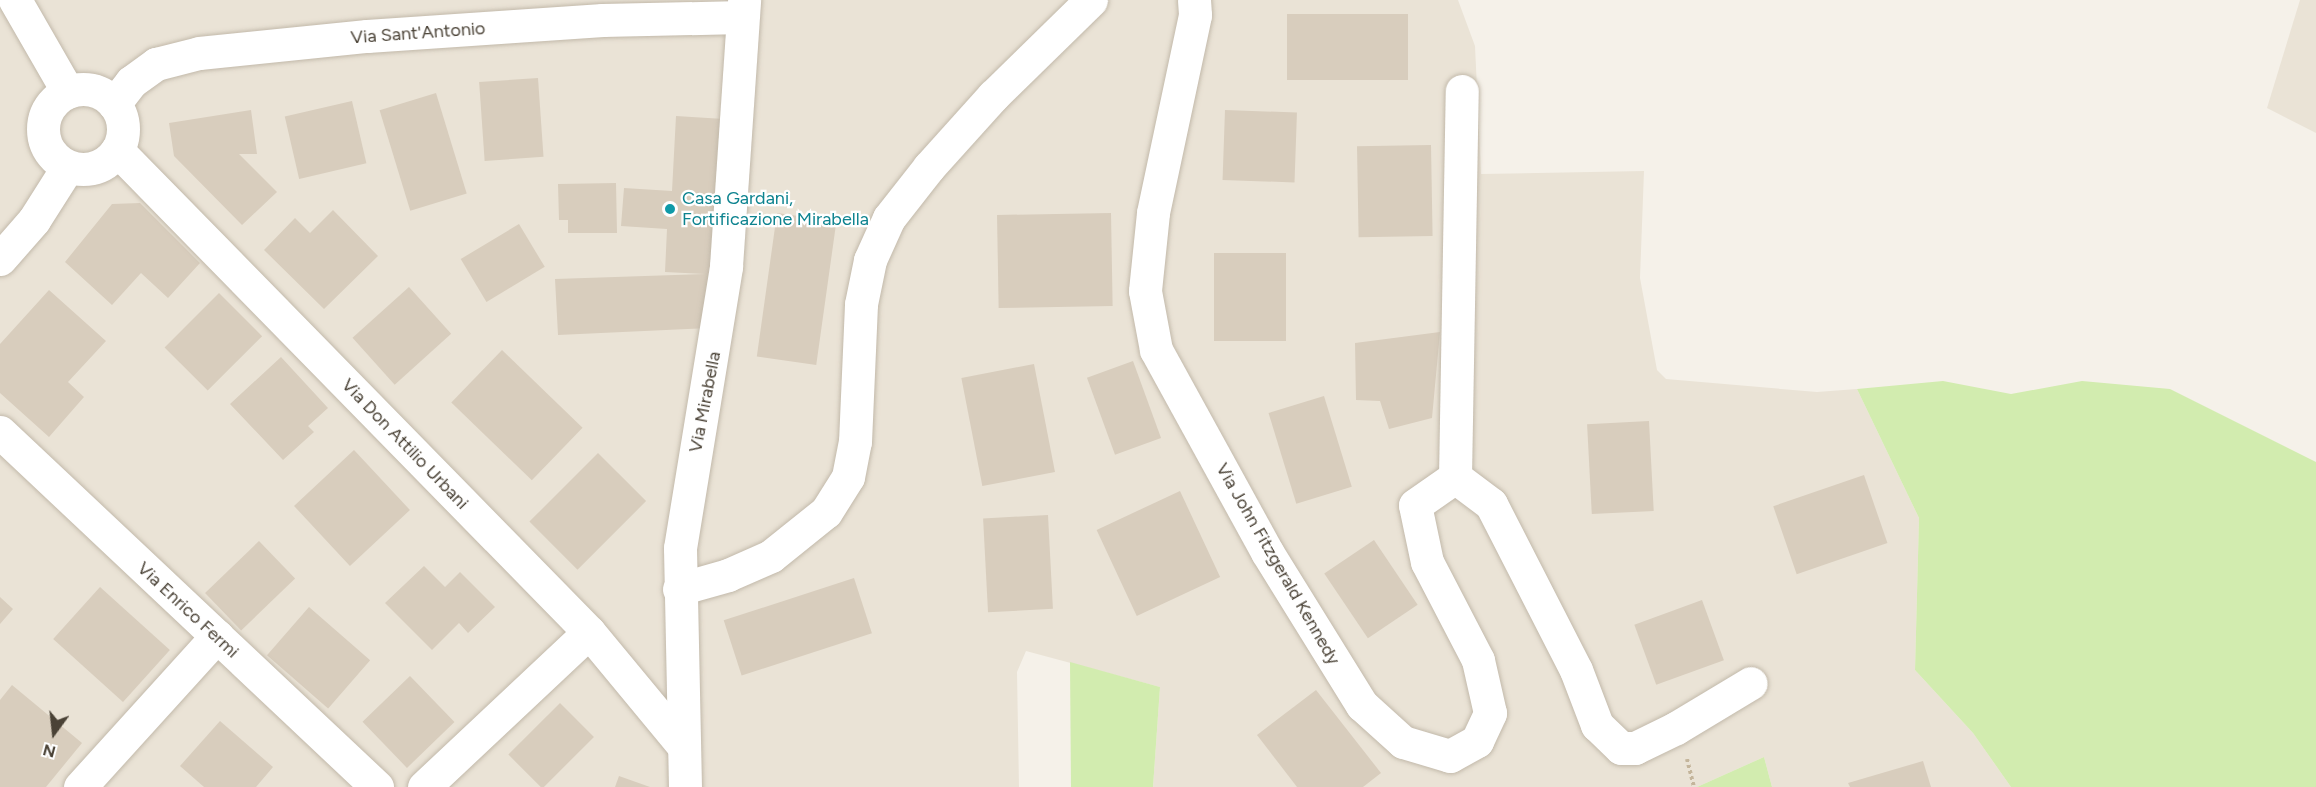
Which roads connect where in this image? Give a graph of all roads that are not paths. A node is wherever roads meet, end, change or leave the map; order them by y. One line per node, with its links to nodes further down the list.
1 (15, 0): 6 (street)
2 (1091, 0): 13 (street)
3 (1194, 0): 12 (street, Via John Fitzgerald Kennedy)
4 (743, 9): 7 (street, Via Sant'Antonio); 13 (street, Via Mirabella)
5 (1462, 91): 12 (street)
6 (68, 92): 7 (street); 9 (street)
7 (114, 104): 8 (street)
8 (117, 150): 9 (street); 14 (street, Via Don Attilio Urbani)
9 (67, 168): 10 (street)
10 (0, 259)
11 (0, 432): 15 (street, Via Enrico Fermi)
12 (1455, 477): 16 (street)
13 (679, 590): 17 (street, Via Mirabella)
14 (589, 632): 17 (street, Via Don Attilio Urbani); 20 (street)
15 (217, 636): 18 (street); 19 (street, Via Enrico Fermi)
16 (1751, 682)
17 (684, 747): 21 (street, Via Mirabella)
18 (80, 787)
19 (377, 787)
20 (424, 787)
21 (685, 787)

